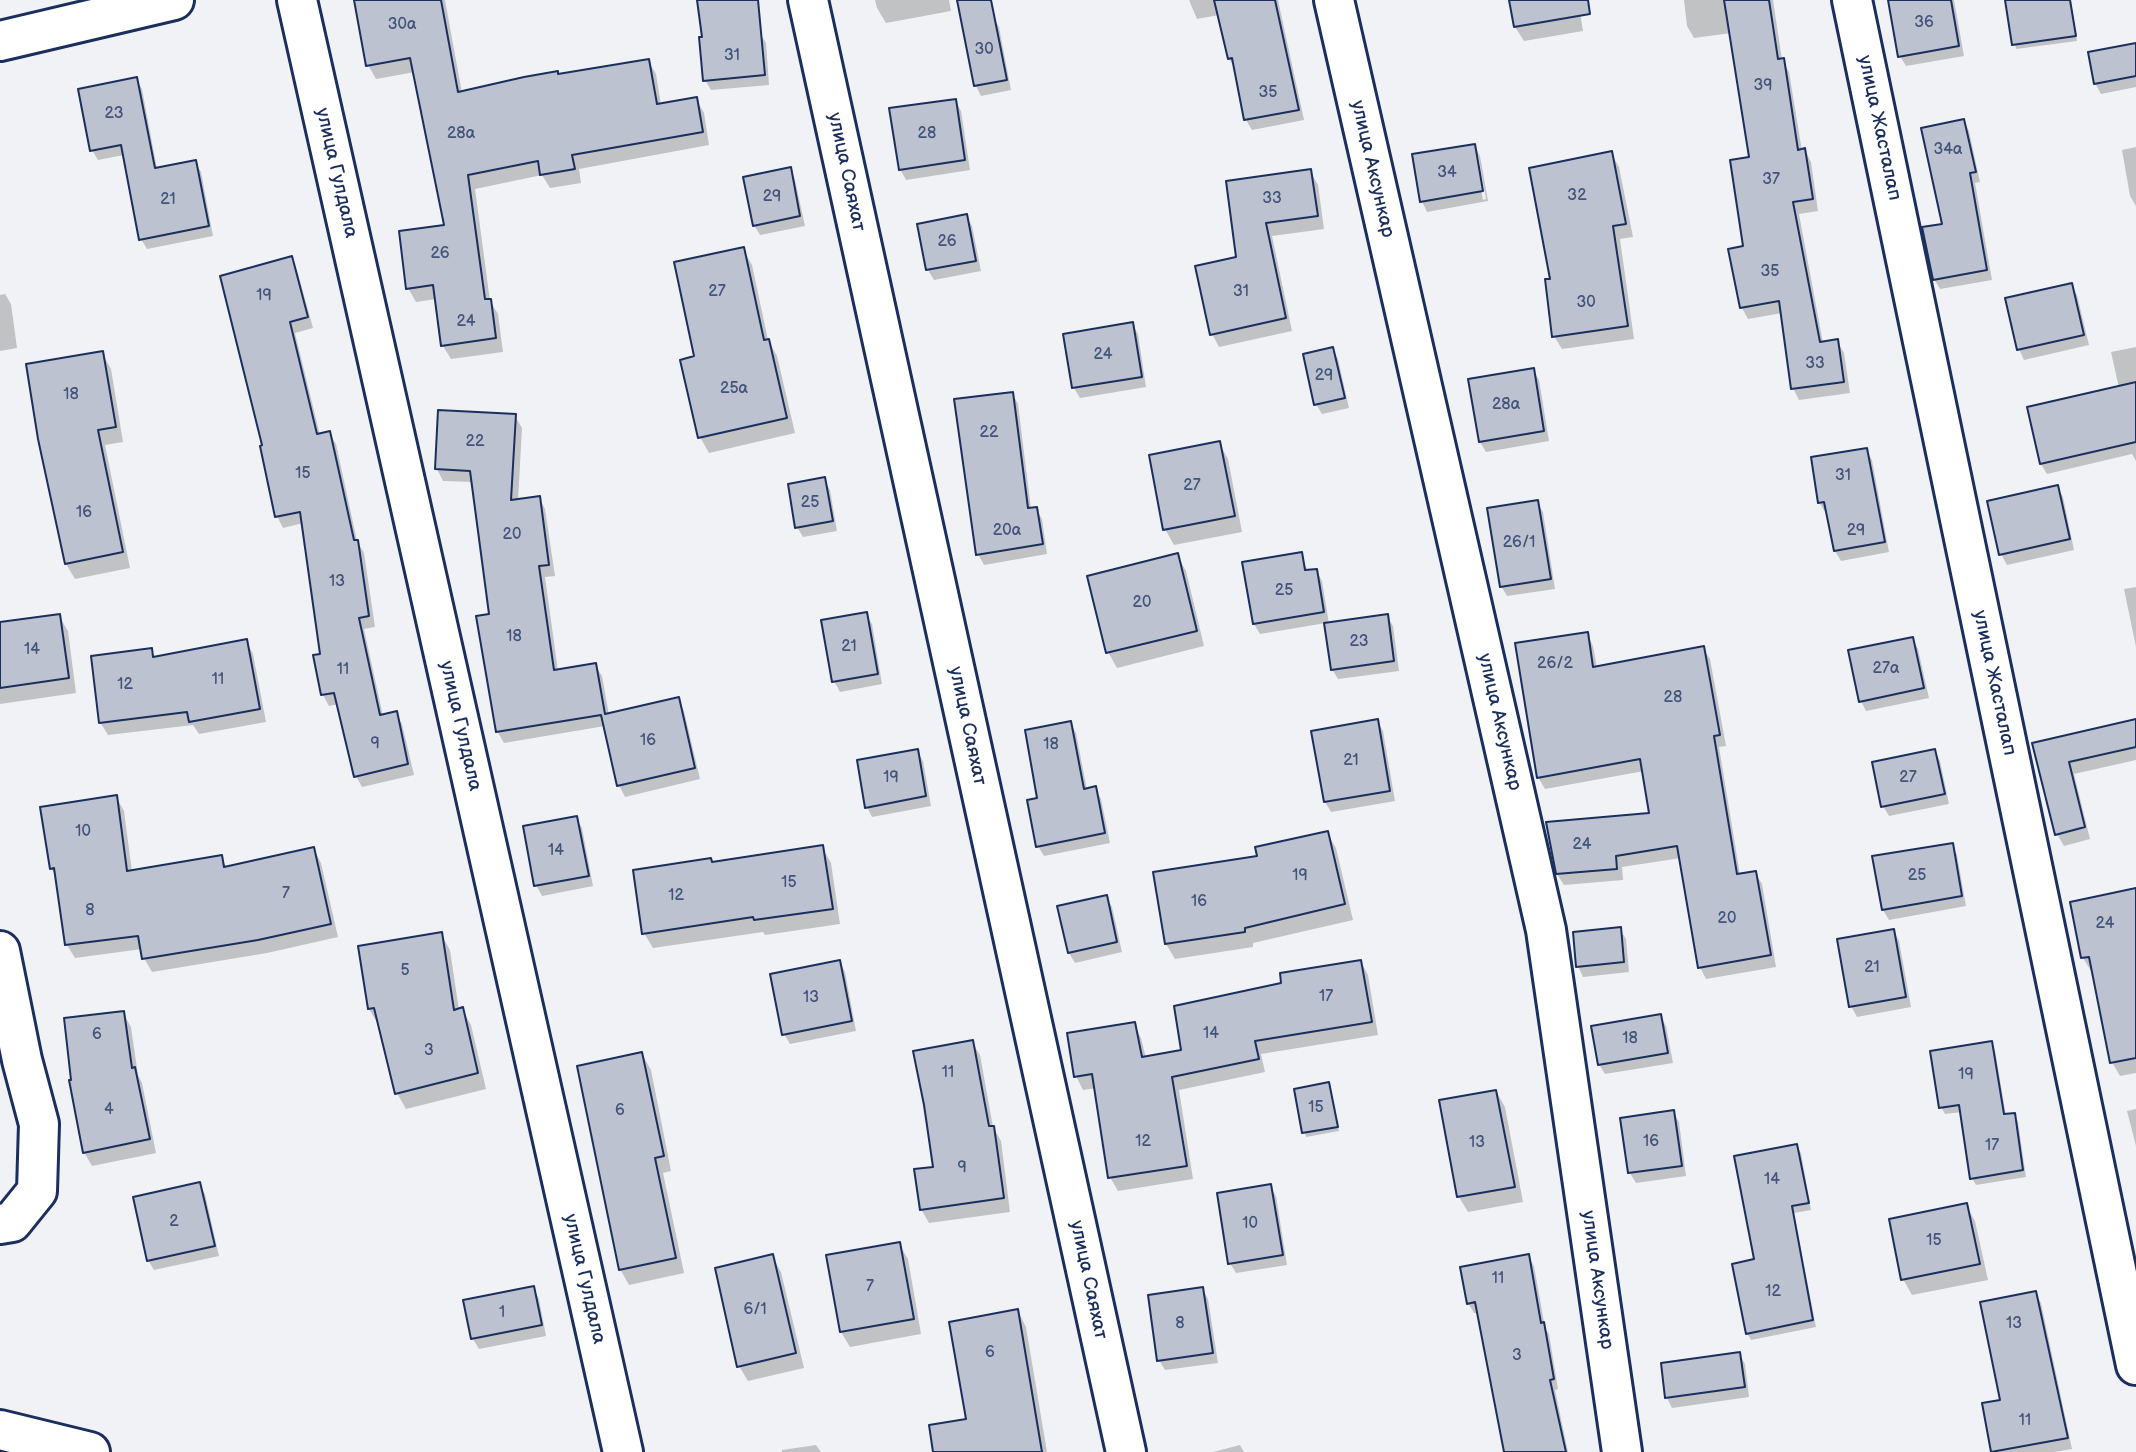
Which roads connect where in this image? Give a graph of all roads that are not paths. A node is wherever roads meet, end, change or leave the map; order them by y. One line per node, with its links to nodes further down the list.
1 (174, 0): 6 (street)
2 (297, 0): 12 (street, улица Гулдала)
3 (808, 0): 13 (street, улица Саяхат)
4 (1334, 0): 14 (street, улица Аксункар)
5 (1852, 0): 9 (street, улица Жасталап)
6 (0, 41)
7 (0, 950): 8 (street)
8 (0, 1224)
9 (2136, 1365)
10 (0, 1430): 11 (street)
11 (90, 1452)
12 (622, 1452)
13 (1126, 1452)
14 (1622, 1452)

